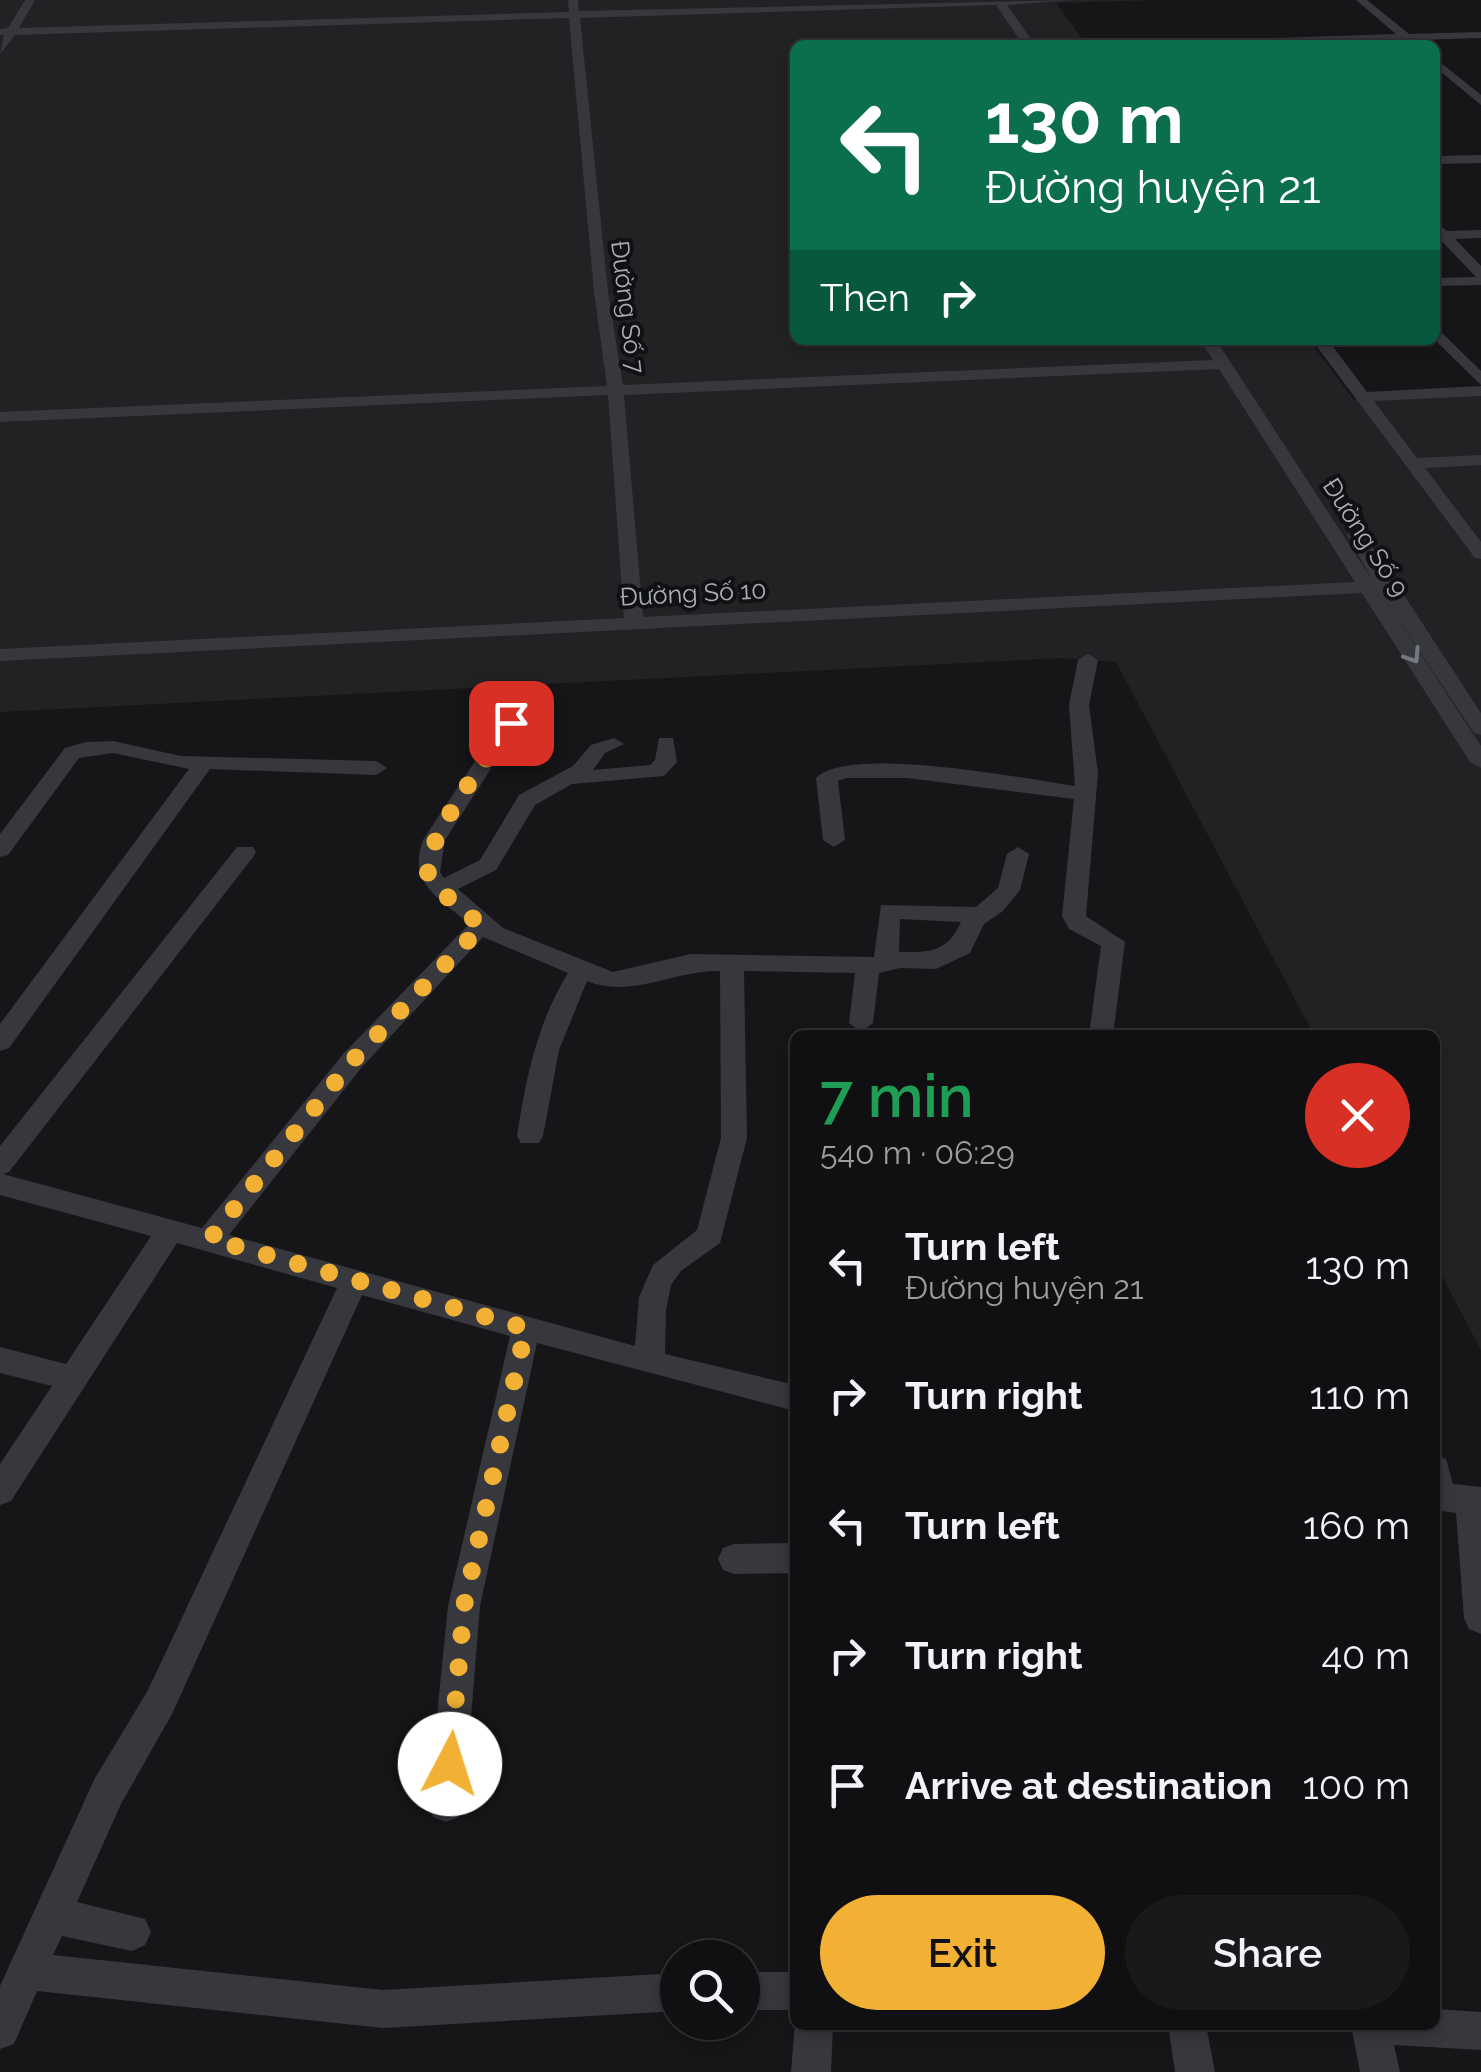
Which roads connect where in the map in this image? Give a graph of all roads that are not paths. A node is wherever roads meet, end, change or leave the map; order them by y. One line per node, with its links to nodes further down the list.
1 (18, 0): 8 (street)
2 (30, 0): 8 (street)
3 (917, 0): 7 (street)
4 (1068, 0): 6 (street)
5 (1361, 0): 12 (street)
6 (994, 1): 7 (street); 10 (street); 11 (street)
7 (574, 8): 8 (street); 30 (street, Đường Số 7)
8 (5, 29): 14 (street)
9 (1481, 35): 13 (street)
10 (1014, 40)
11 (1025, 40)
12 (1410, 40)
13 (1423, 40)
14 (0, 50)
15 (1440, 65): 16 (street)
16 (1481, 100)
17 (1481, 159): 18 (street)
18 (1440, 160)
19 (1440, 231): 20 (street); 21 (street)
20 (1481, 234)
21 (1481, 278): 22 (street)
22 (1440, 282)
23 (1440, 335): 28 (street)
24 (1211, 345): 27 (street, Đường Số 9)
25 (1228, 345): 36 (street, Đường Số 9)
26 (1324, 345): 31 (street)
27 (1223, 364): 30 (street); 36 (street, Đường Số 9)
28 (1481, 380)
29 (1481, 391): 31 (street)
30 (616, 392): 32 (street); 37 (street, Đường Số 7)
31 (1362, 397): 34 (street)
32 (0, 417)
33 (1481, 460): 34 (street)
34 (1413, 463): 35 (street)
35 (1481, 554)
36 (1379, 586): 37 (street, Đường Số 10); 41 (street, Đường Số 9); 44 (street, Đường Số 9, one-way to 44)
37 (634, 620): 38 (street, Đường Số 10)
38 (0, 655)
39 (1088, 660): 48 (street)
40 (526, 699): 53 (street)
41 (1481, 728)
42 (666, 742): 47 (street)
43 (614, 744): 47 (street)
44 (1481, 762)
45 (204, 763): 46 (street); 50 (street); 61 (street)
46 (376, 768)
47 (570, 778): 53 (street)
48 (1086, 794): 49 (street); 60 (street)
49 (834, 840)
50 (0, 850)
51 (245, 852): 63 (street)
52 (1018, 854): 54 (street)
53 (442, 888): 55 (street)
54 (977, 915): 57 (street); 57 (street)
55 (482, 926): 58 (street); 66 (street)
56 (732, 964): 57 (street); 58 (street); 70 (street)
57 (877, 964): 59 (street)
58 (582, 972): 62 (street)
59 (861, 1023)
60 (1103, 1030)
61 (0, 1042)
62 (530, 1136)
63 (0, 1166)
64 (0, 1184): 65 (street)
65 (171, 1229): 66 (street); 71 (street)
66 (210, 1239): 67 (street)
67 (354, 1281): 68 (street); 79 (street)
68 (526, 1328): 70 (street); 78 (street)
69 (0, 1360): 71 (street)
70 (650, 1362): 72 (street)
71 (74, 1379): 73 (street)
72 (790, 1397)
73 (0, 1491)
74 (1452, 1492): 77 (street)
75 (790, 1558): 76 (street)
76 (734, 1560)
77 (1481, 1618)
78 (446, 1804)
79 (52, 1916): 80 (street); 81 (street)
80 (132, 1932)
81 (26, 1971): 84 (street); 86 (street)
82 (760, 1991): 83 (street)
83 (790, 1991)
84 (660, 1993)
85 (1440, 2028): 90 (street)
86 (0, 2030)
87 (814, 2030): 91 (street)
88 (1188, 2030): 92 (street)
89 (1371, 2030): 93 (street)
90 (1481, 2030)
91 (812, 2072)
92 (1195, 2072)
93 (1380, 2072)

